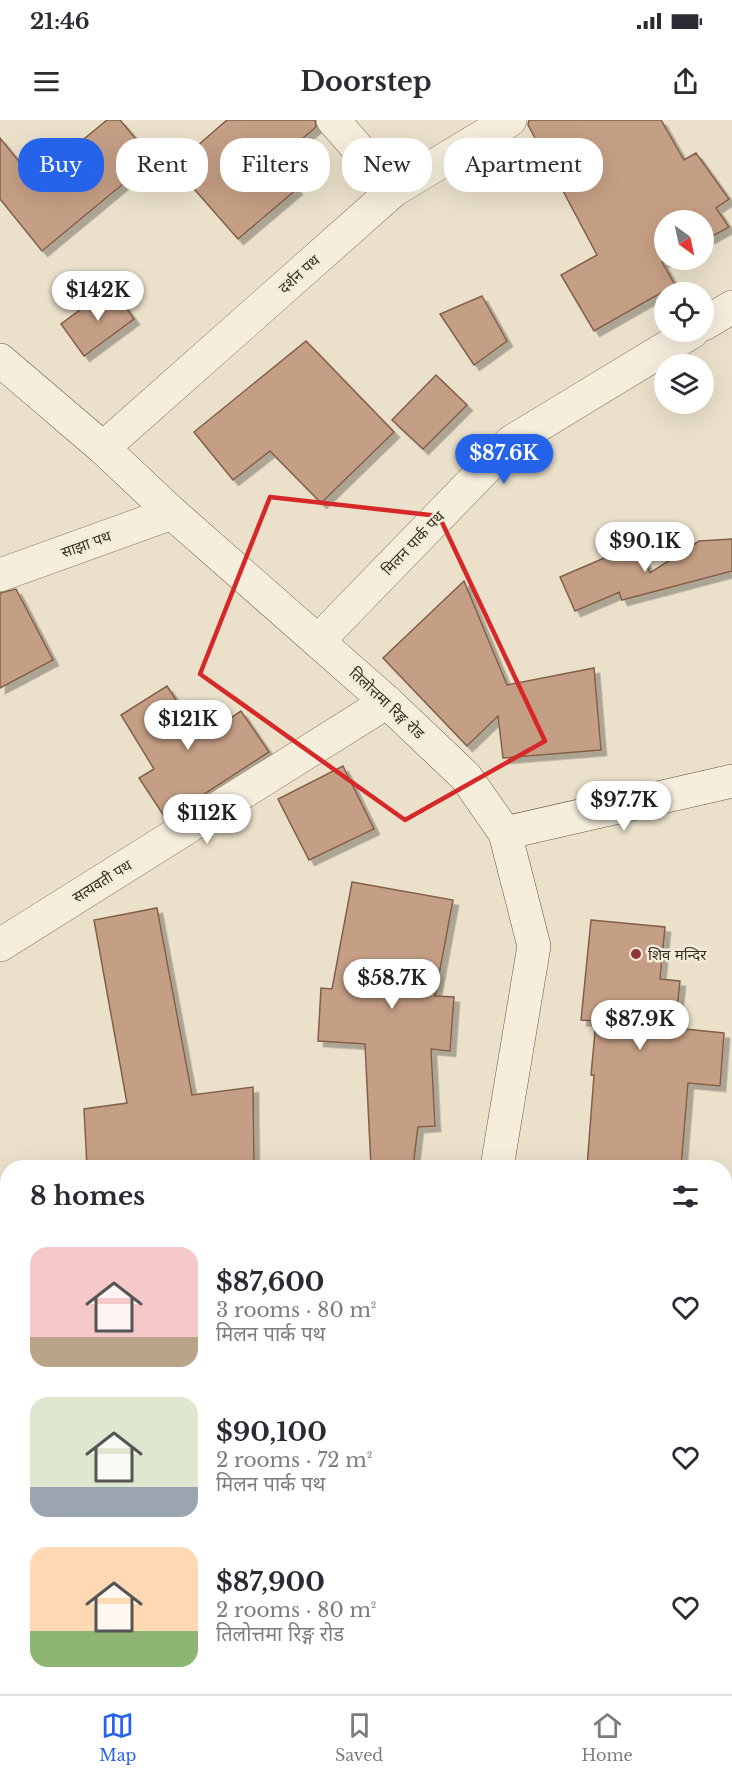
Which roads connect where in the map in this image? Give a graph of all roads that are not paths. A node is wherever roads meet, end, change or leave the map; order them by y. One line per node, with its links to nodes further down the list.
1 (333, 120): 3 (street)
2 (510, 120): 4 (street, दर्शन पथ)
3 (349, 138)
4 (432, 167)
5 (392, 192): 10 (street, दर्शन पथ)
6 (732, 307): 7 (street)
7 (714, 318)
8 (676, 342): 13 (street, मिलन पार्क पथ)
9 (0, 360): 10 (street, तिलोत्तमा रिङ्ग रोड)
10 (103, 448): 11 (street, तिलोत्तमा रिङ्ग रोड)
11 (172, 513): 12 (street, साझा पथ); 13 (street, तिलोत्तमा रिङ्ग रोड)
12 (0, 575)
13 (318, 641): 14 (street, तिलोत्तमा रिङ्ग रोड)
14 (387, 702): 16 (street, तिलोत्तमा रिङ्ग रोड); 17 (street, सत्यवती पथ)
15 (732, 781): 16 (street)
16 (506, 833): 18 (street, तिलोत्तमा रिङ्ग रोड)
17 (0, 945)
18 (498, 1160)

